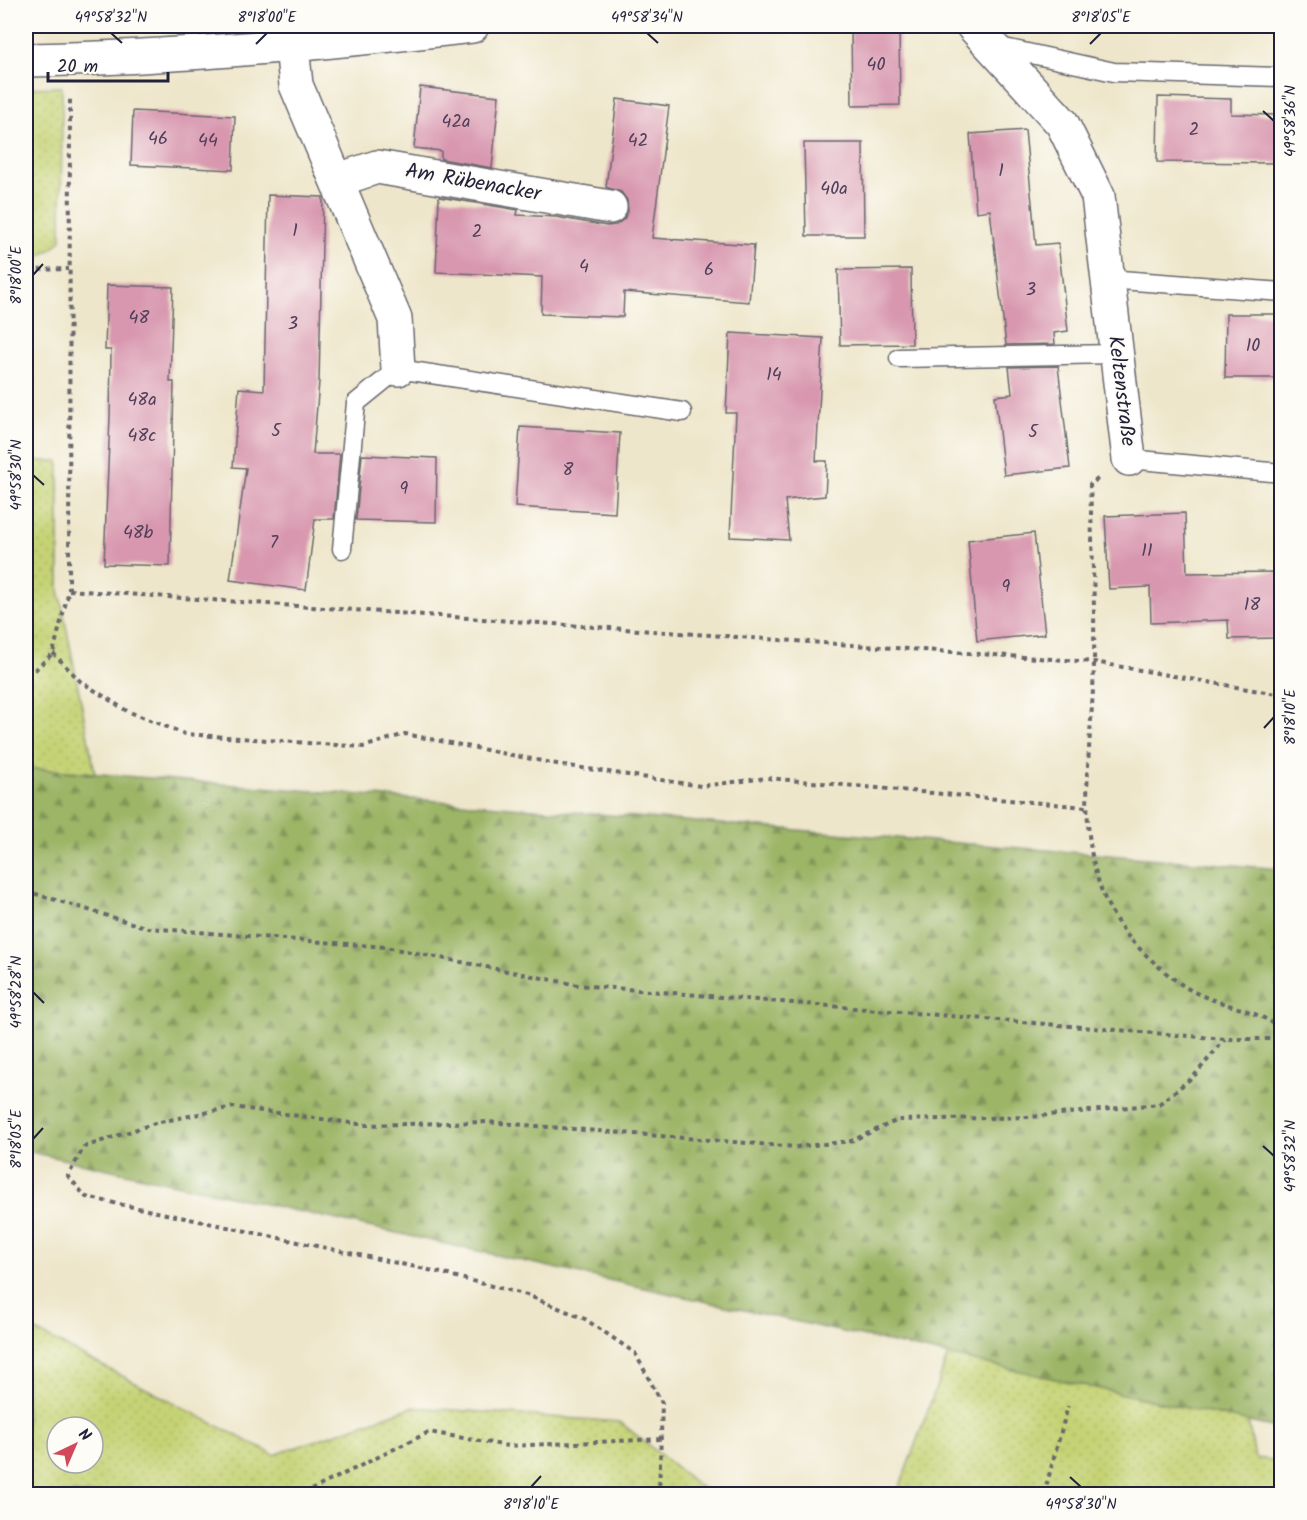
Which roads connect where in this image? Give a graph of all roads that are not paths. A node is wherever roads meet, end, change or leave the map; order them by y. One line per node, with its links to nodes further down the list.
1 (472, 26): 3 (street)
2 (982, 35): 5 (lane, Keltenstraße); 8 (street, Keltenstraße)
3 (292, 46): 4 (street); 6 (street)
4 (26, 60)
5 (1281, 77)
6 (338, 180): 7 (street, Am Rübenacker); 12 (street)
7 (610, 207)
8 (1107, 279): 9 (lane); 10 (street, Keltenstraße)
9 (1281, 292)
10 (1116, 354): 11 (lane); 14 (street, Keltenstraße)
11 (899, 358)
12 (398, 369): 13 (lane); 16 (lane)
13 (682, 412)
14 (1129, 459): 15 (lane, Keltenstraße)
15 (1281, 473)
16 (342, 549)

